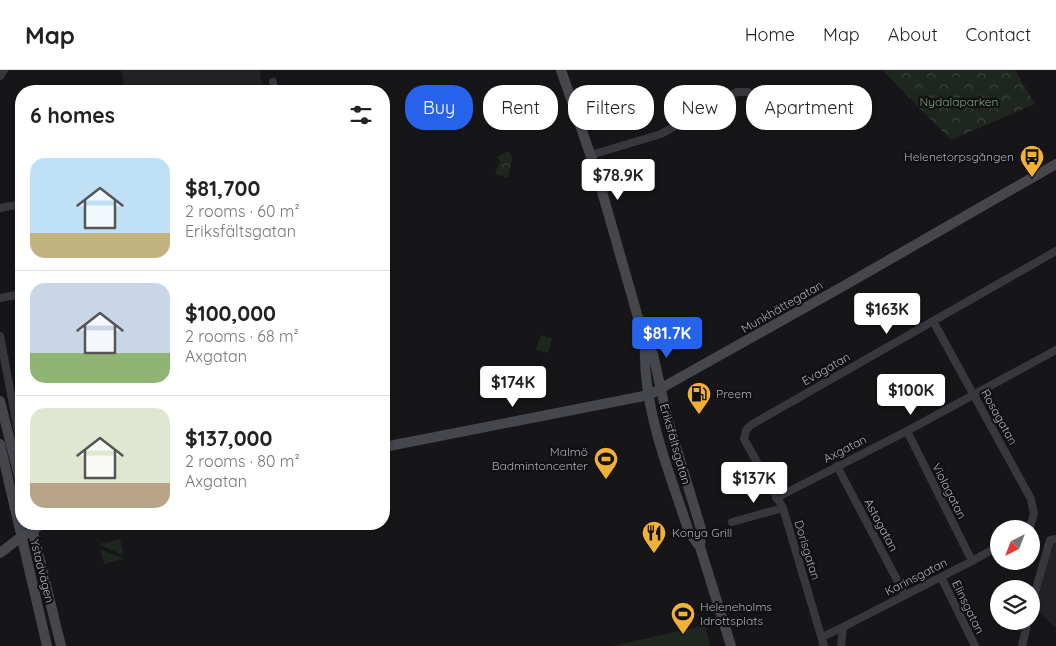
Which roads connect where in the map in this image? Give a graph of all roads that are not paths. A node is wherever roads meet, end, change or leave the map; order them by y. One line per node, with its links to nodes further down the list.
1 (4, 70): 3 (street)
2 (561, 70): 7 (main road, Eriksfältsgatan)
3 (0, 76)
4 (273, 82): 5 (street)
5 (273, 85)
6 (746, 92): 7 (street)
7 (591, 155): 16 (main road, Eriksfältsgatan)
8 (1056, 164): 18 (main road, Munkhättegatan)
9 (15, 205): 10 (street)
10 (0, 208)
11 (1056, 251): 14 (street, Evagatan)
12 (15, 295): 13 (street)
13 (0, 298)
14 (933, 321): 19 (street, Rosagatan); 24 (street, Evagatan)
15 (0, 336): 22 (street)
16 (645, 342): 18 (main road, Eriksfältsgatan); 20 (main road, Eriksfältsgatan)
17 (1056, 350): 19 (street, Axgatan)
18 (661, 389): 20 (main road, Munkhättegatan); 39 (main road, Eriksfältsgatan)
19 (974, 394): 23 (street, Axgatan); 32 (street, Rosagatan)
20 (649, 395): 26 (main road, Munkhättegatan); 39 (main road, Eriksfältsgatan)
21 (0, 401): 27 (main road)
22 (15, 415)
23 (907, 431): 28 (street, Axgatan); 42 (street, Violagatan)
24 (744, 438): 29 (street, Dorisgatan)
25 (0, 444): 31 (main road, Ystadvägen)
26 (390, 445)
27 (15, 457)
28 (837, 466): 29 (street, Axgatan); 45 (street, Astagatan)
29 (776, 498): 30 (street, Dorisgatan)
30 (783, 508): 33 (street); 48 (street, Dorisgatan)
31 (15, 510)
32 (1031, 520)
33 (732, 522)
34 (19, 530): 37 (main road, Ystadvägen)
35 (28, 530): 37 (main road)
36 (32, 530): 50 (main road, Ystadvägen)
37 (21, 537): 41 (main road); 49 (main road, Ystadvägen)
38 (1053, 539): 44 (street)
39 (700, 547): 51 (main road, Eriksfältsgatan)
40 (990, 551): 42 (street, Karinsgatan)
41 (0, 553)
42 (972, 561): 43 (street, Karinsgatan)
43 (941, 577): 45 (street, Karinsgatan); 54 (street, Elinsgatan)
44 (1040, 580)
45 (905, 596): 46 (street, Karinsgatan)
46 (843, 627): 48 (street, Karinsgatan); 53 (street)
47 (1026, 630): 55 (street)
48 (822, 637): 52 (street, Dorisgatan)
49 (47, 646)
50 (61, 646)
51 (731, 646)
52 (824, 646)
53 (842, 646)
54 (974, 646)
55 (1022, 646)

